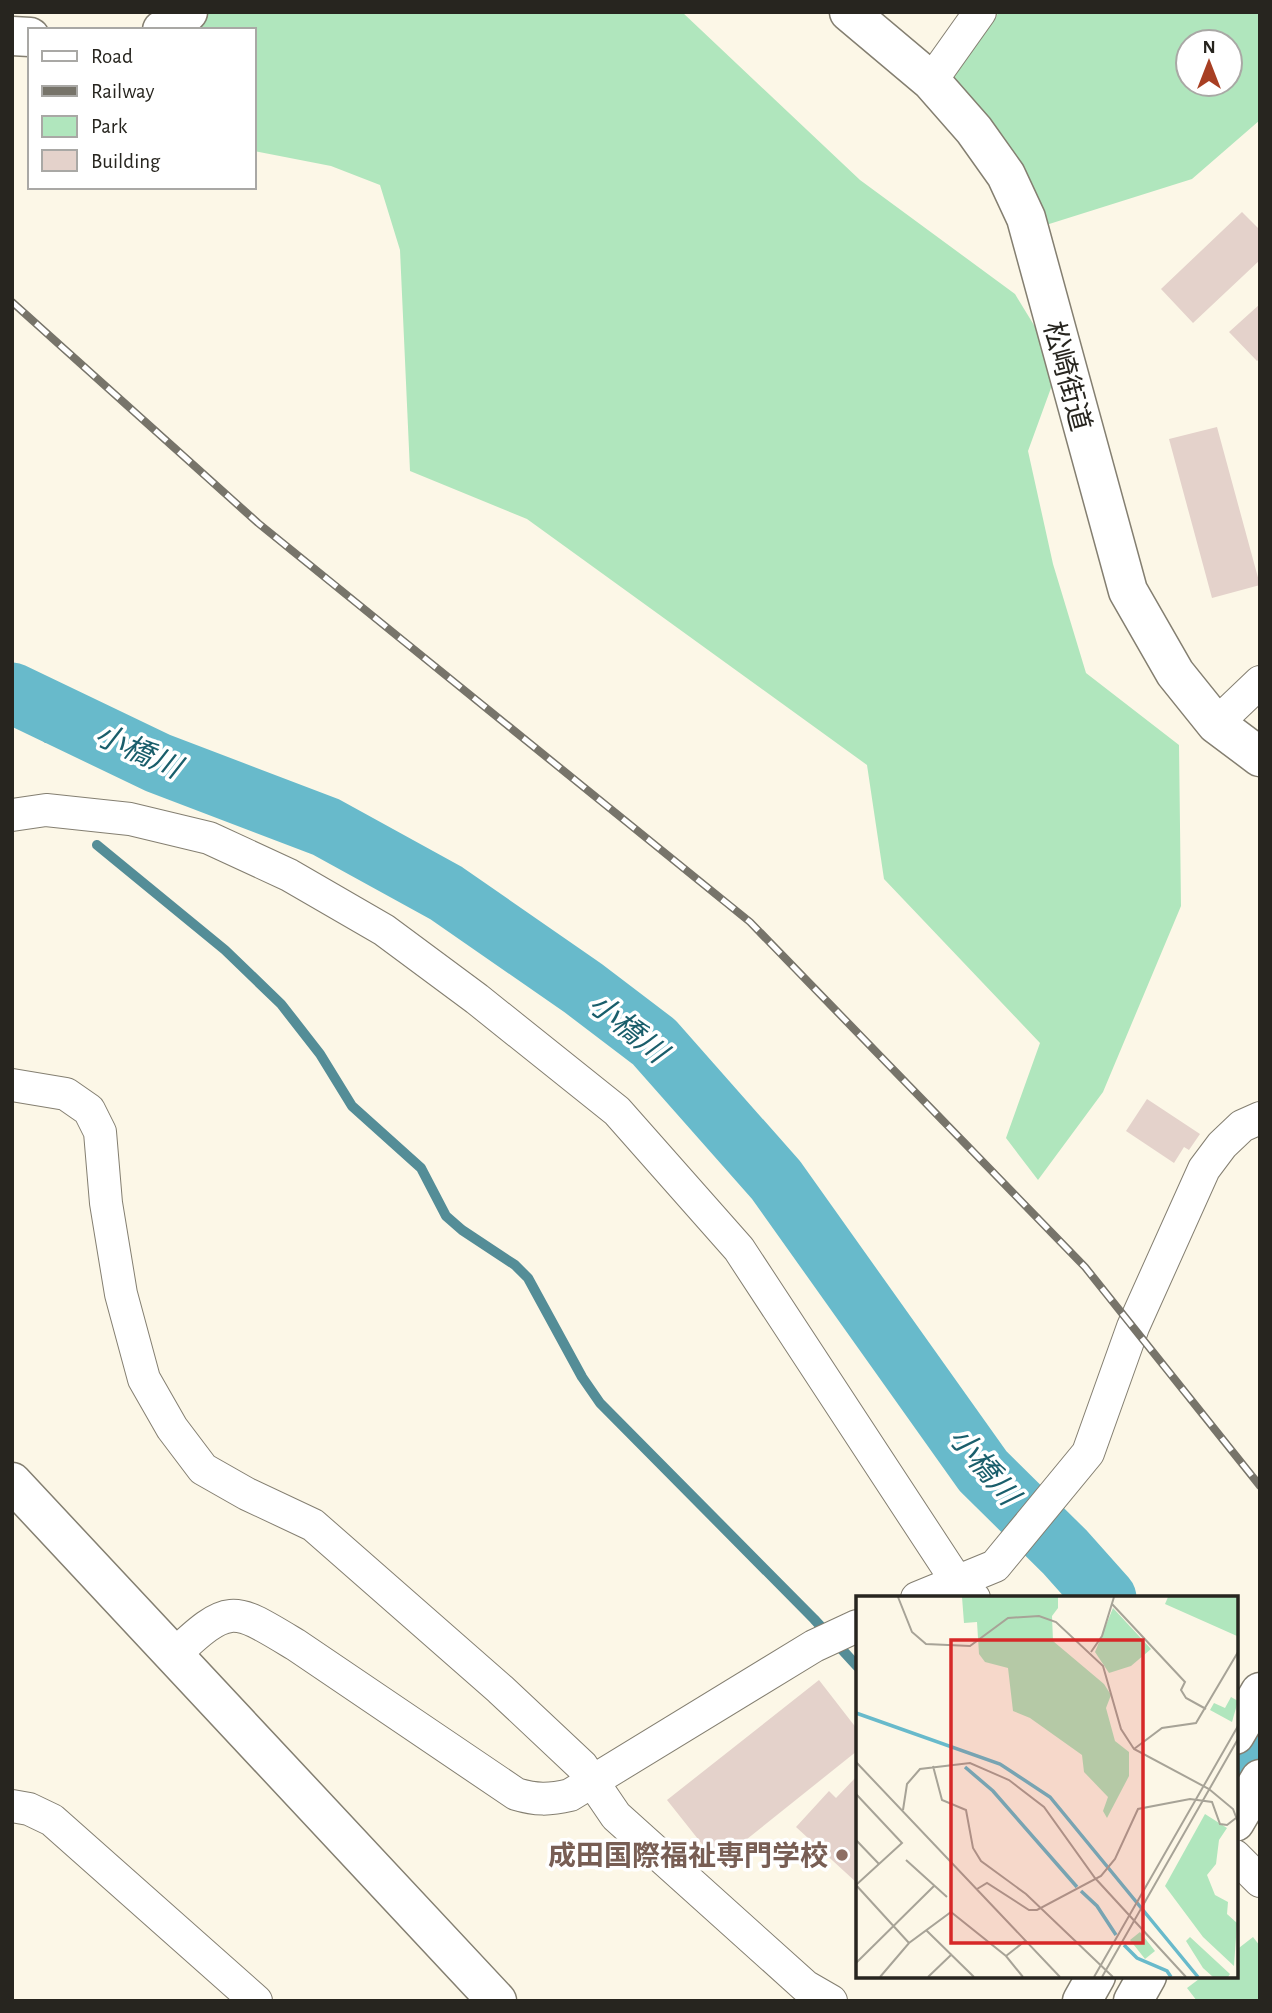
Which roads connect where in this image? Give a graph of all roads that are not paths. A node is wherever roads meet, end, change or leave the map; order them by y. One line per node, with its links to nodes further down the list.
1 (188, 12): 4 (main road)
2 (849, 12): 5 (main road, 松崎街道)
3 (979, 12): 5 (street)
4 (169, 28)
5 (931, 81): 7 (main road, 松崎街道)
6 (1260, 682): 7 (street)
7 (1216, 724): 8 (main road, 松崎街道)
8 (1260, 757)
9 (12, 815): 13 (street)
10 (12, 1085): 20 (street)
11 (1260, 1118): 13 (street)
12 (12, 1482): 16 (main road)
13 (965, 1589): 14 (street)
14 (928, 1596)
15 (852, 1629): 20 (street)
16 (174, 1655): 20 (street); 27 (main road)
17 (1260, 1692): 18 (main road)
18 (1237, 1732)
19 (1260, 1779): 22 (main road)
20 (592, 1782): 29 (street)
21 (12, 1806): 28 (street)
22 (1237, 1819)
23 (1237, 1858): 24 (street)
24 (1260, 1881)
25 (1095, 1978): 30 (main road)
26 (1146, 1978): 31 (main road)
27 (492, 1999)
28 (256, 2001)
29 (831, 2001)
30 (1082, 2001)
31 (1133, 2001)

